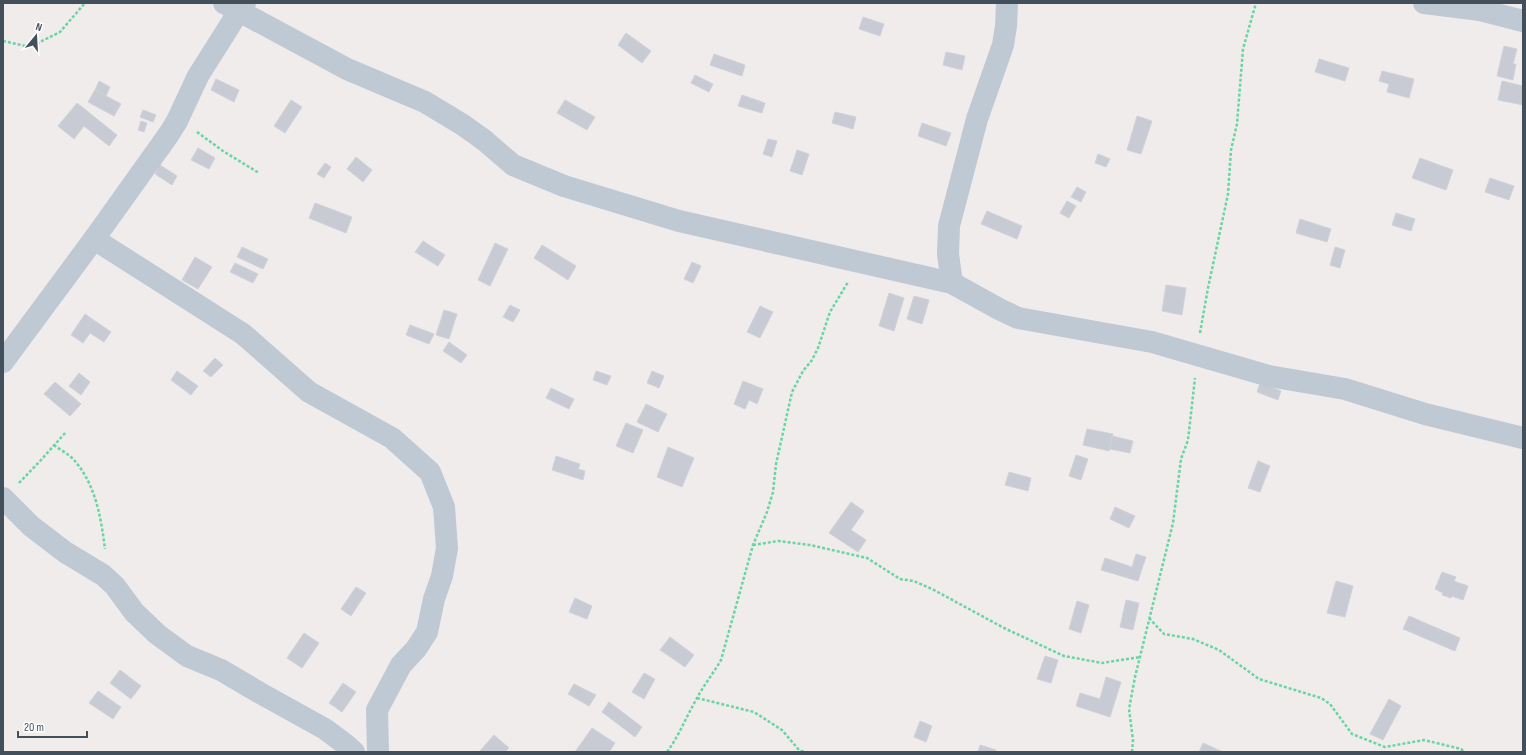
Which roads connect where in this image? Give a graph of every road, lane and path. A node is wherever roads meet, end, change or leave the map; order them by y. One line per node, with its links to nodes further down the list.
1 (85, 3): 6 (path)
2 (1007, 3): 11 (street)
3 (1424, 3): 5 (street)
4 (236, 6): 7 (street); 10 (street)
5 (1523, 21)
6 (3, 41)
7 (177, 121): 8 (path); 9 (street)
8 (259, 173)
9 (94, 239): 12 (street); 24 (street)
10 (860, 263): 11 (street); 17 (path)
11 (952, 283): 14 (street)
12 (3, 362)
13 (66, 432): 15 (path)
14 (1523, 438)
15 (54, 445): 16 (path); 18 (path)
16 (3, 498): 18 (street)
17 (753, 545): 20 (path); 22 (path)
18 (103, 575): 23 (street)
19 (1150, 618): 28 (path)
20 (1140, 657)
21 (1135, 677): 27 (path)
22 (697, 698): 25 (path); 26 (path)
23 (354, 752)
24 (378, 752)
25 (667, 752)
26 (804, 752)
27 (1132, 752)
28 (1464, 752)

